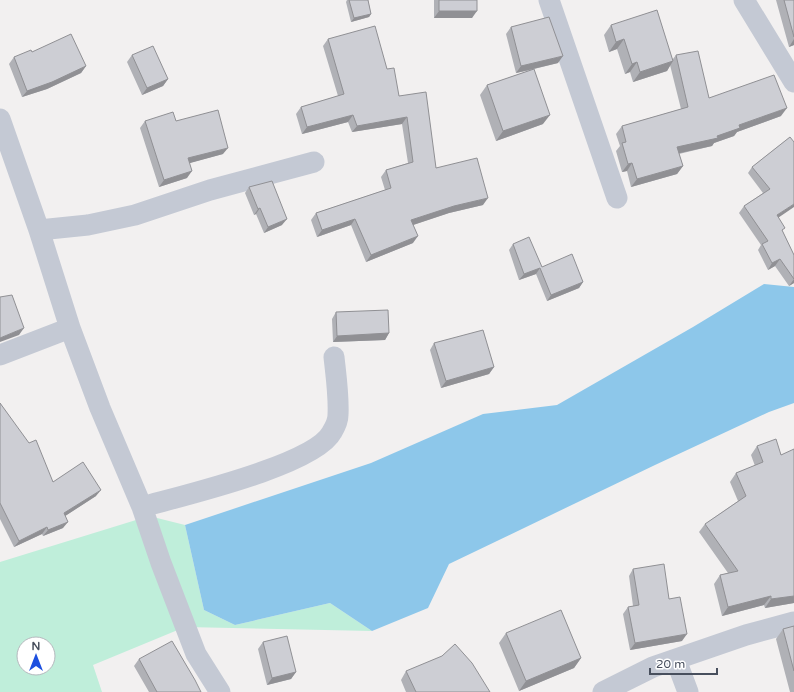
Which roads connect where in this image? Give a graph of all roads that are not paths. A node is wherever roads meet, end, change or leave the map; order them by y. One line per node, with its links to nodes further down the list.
1 (549, 0): 6 (street)
2 (744, 0): 3 (street)
3 (794, 82)
4 (0, 119): 7 (street)
5 (314, 162): 7 (street)
6 (617, 198)
7 (39, 230): 8 (street)
8 (70, 328): 9 (street); 11 (street)
9 (0, 354)
10 (334, 357): 11 (street)
11 (142, 507): 14 (street)
12 (794, 622): 13 (street)
13 (676, 660): 15 (street); 16 (street)
14 (220, 692)
15 (603, 692)
16 (688, 692)

